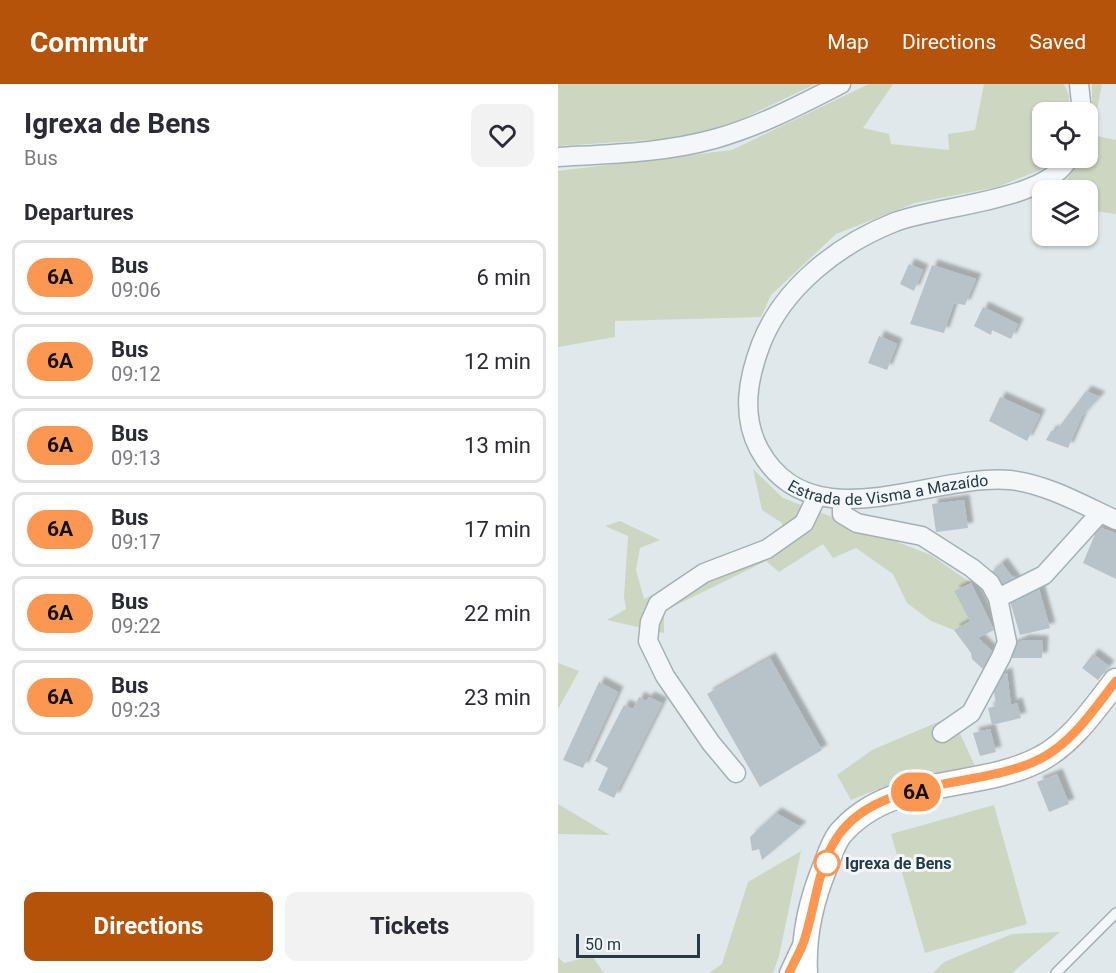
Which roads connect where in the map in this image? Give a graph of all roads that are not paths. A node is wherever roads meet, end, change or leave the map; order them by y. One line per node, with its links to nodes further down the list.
1 (841, 84): 4 (street)
2 (1079, 84): 3 (street)
3 (1081, 102)
4 (558, 157)
5 (1061, 168): 6 (street, Estrada de Visma a Mazaído)
6 (817, 496): 7 (street, Estrada de Visma a Mazaído); 12 (street)
7 (842, 501): 8 (street, Estrada de Visma a Mazaído); 9 (street)
8 (1108, 517): 9 (street)
9 (998, 598): 11 (street)
10 (1116, 681): 14 (street)
11 (942, 733)
12 (736, 773)
13 (1116, 913): 17 (lane)
14 (803, 943): 15 (street); 16 (street)
15 (789, 973)
16 (805, 973)
17 (1056, 973)

